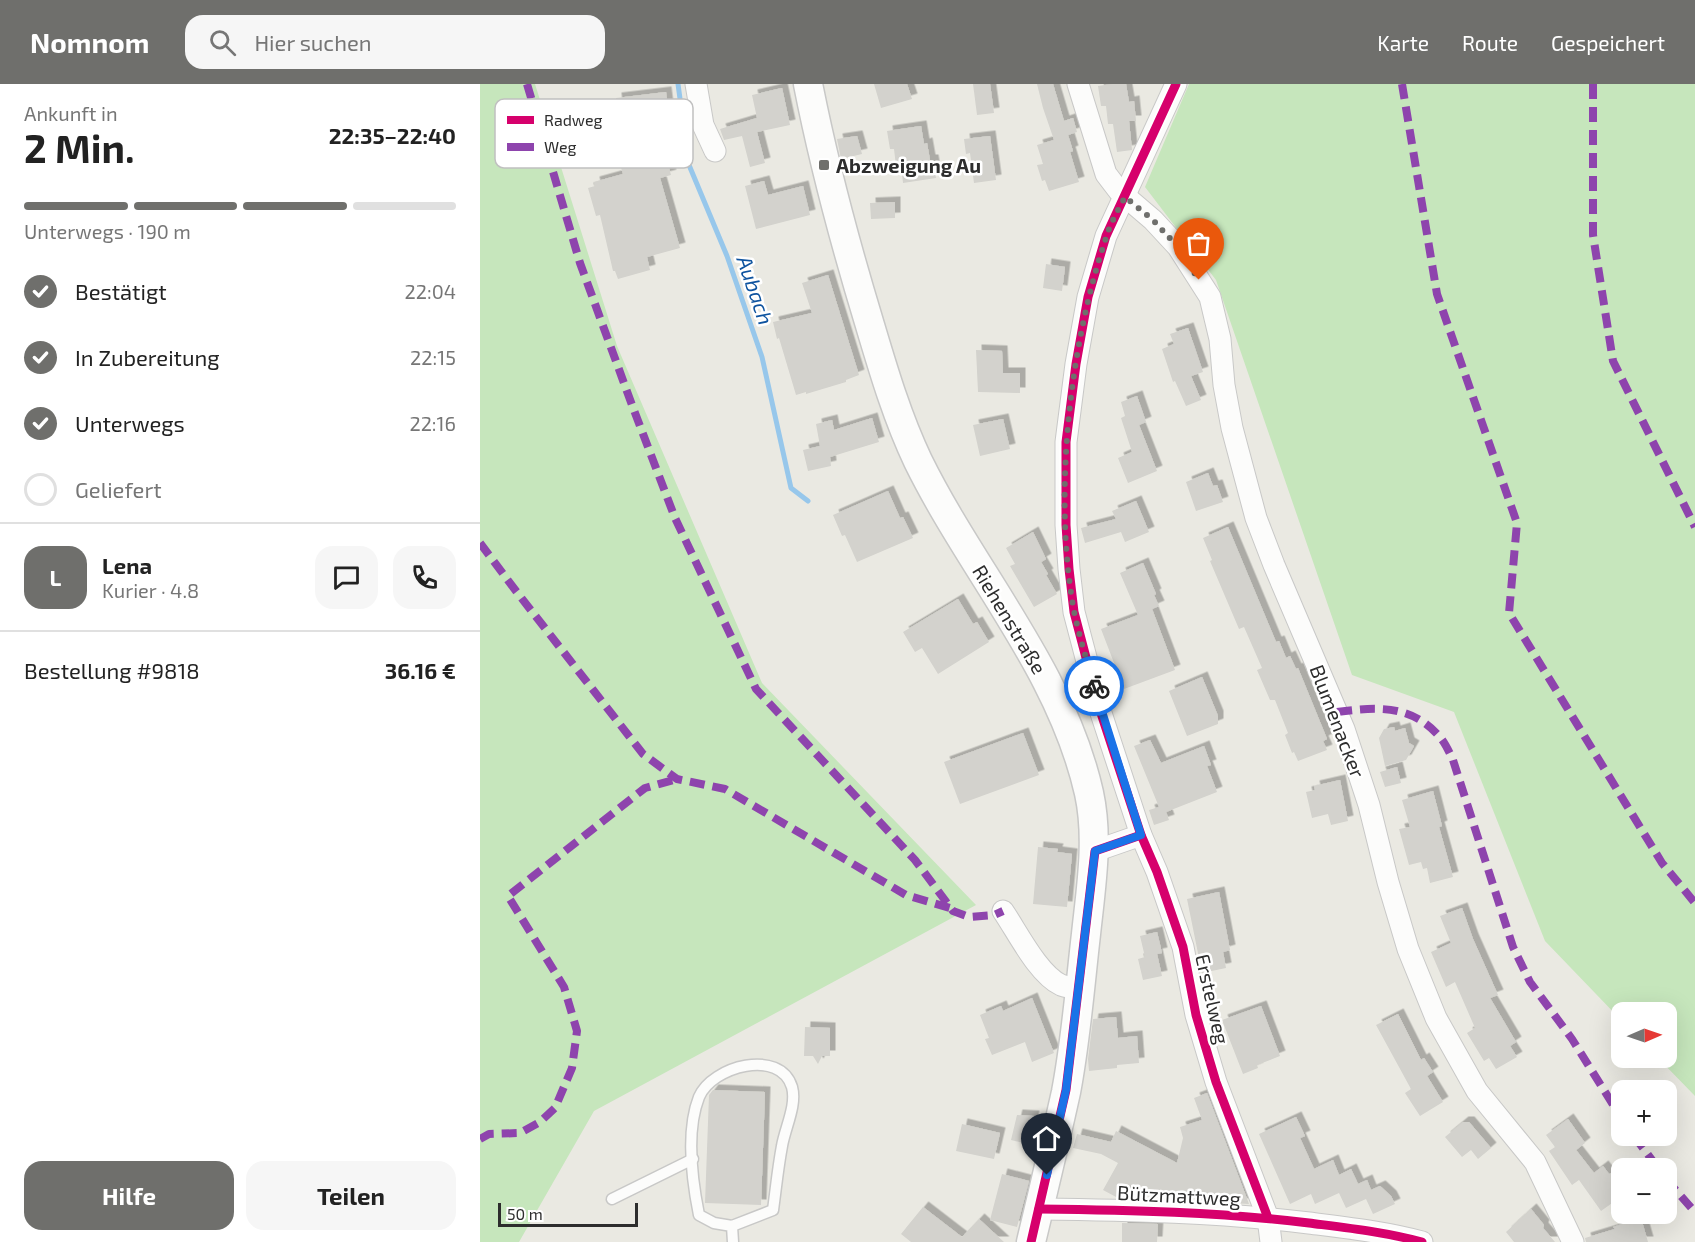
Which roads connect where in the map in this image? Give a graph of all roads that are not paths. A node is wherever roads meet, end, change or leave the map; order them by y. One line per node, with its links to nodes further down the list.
1 (696, 84): 5 (street)
2 (808, 84): 8 (street, Riehenstraße)
3 (1078, 84): 6 (street, Blumenacker)
4 (1176, 84): 6 (street, Erstelweg)
5 (715, 152)
6 (1125, 197): 7 (street, Erstelweg); 20 (street, Blumenacker)
7 (1141, 835): 8 (street); 14 (street, Erstelweg)
8 (1095, 851): 10 (street, Riehenstraße)
9 (1003, 911): 10 (street)
10 (1079, 990): 13 (street, Riehenstraße)
11 (693, 1159): 12 (lane); 15 (lane); 15 (lane)
12 (612, 1199)
13 (1039, 1209): 14 (street, Bützmattweg); 17 (street, Riehenstraße)
14 (1268, 1218): 18 (street, Erstelweg); 19 (street, Bützmattweg)
15 (732, 1226): 16 (lane)
16 (733, 1242)
17 (1031, 1242)
18 (1271, 1242)
19 (1422, 1242)
20 (1574, 1242)

